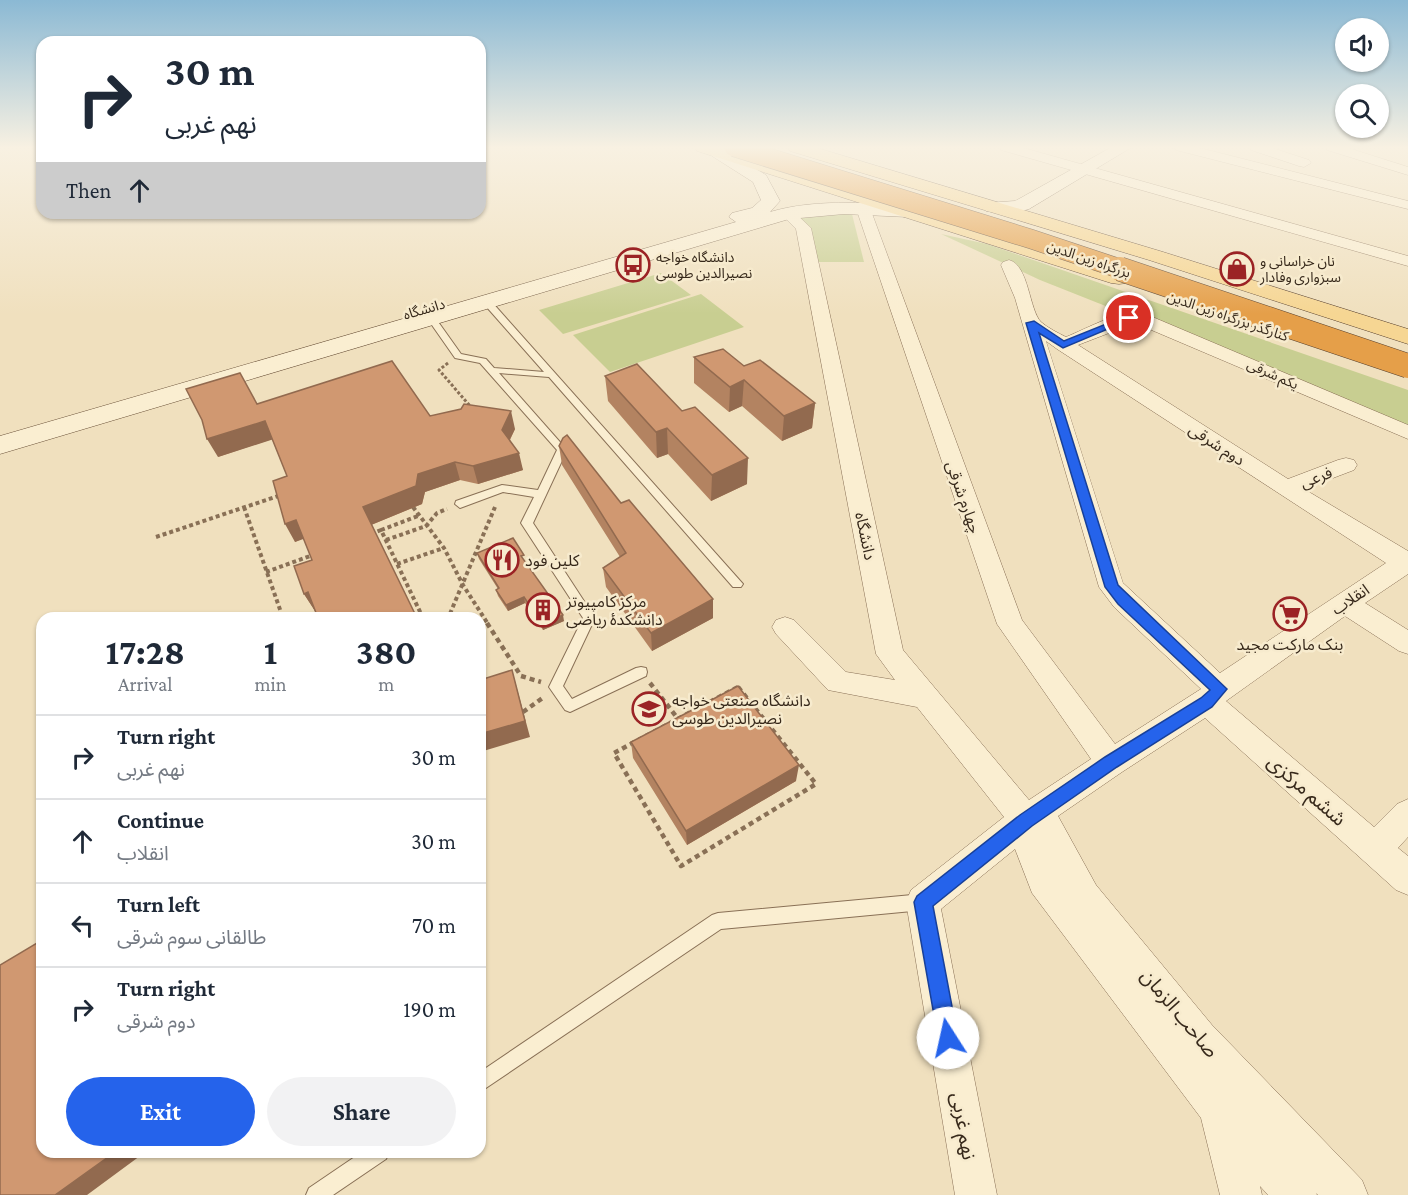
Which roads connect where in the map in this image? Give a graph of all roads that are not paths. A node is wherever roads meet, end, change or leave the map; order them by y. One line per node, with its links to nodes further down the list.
1 (770, 203): 17 (main road, دانشگاه)
2 (881, 203): 11 (main road, کنارگذر بزرگراه زین الدین)
3 (903, 203): 28 (highway, بزرگراه زین الدین, bridge)
4 (953, 203): 27 (highway, بزرگراه زین الدین)
5 (981, 203): 9 (main road)
6 (1026, 203): 9 (main road)
7 (1039, 203): 13 (main road)
8 (1202, 203): 14 (street)
9 (993, 207): 13 (main road)
10 (863, 208): 11 (main road, دانشگاه); 12 (main road, دانشگاه); 47 (street, چهارم شرقی)
11 (908, 211): 20 (main road, کنارگذر بزرگراه زین الدین)
12 (787, 213): 17 (main road, دانشگاه); 46 (street, دانشگاه)
13 (1032, 219): 16 (main road)
14 (1288, 227): 15 (street); 19 (street)
15 (1274, 244)
16 (1156, 256): 20 (main road); 25 (main road)
17 (608, 260): 21 (main road, دانشگاه); 22 (main road, دانشگاه)
18 (1009, 265): 24 (street, ششم مرکزی)
19 (1404, 267)
20 (1130, 282): 31 (main road, کنارگذر بزرگراه زین الدین)
21 (487, 302): 22 (main road, دانشگاه); 30 (lane)
22 (453, 306): 23 (main road, دانشگاه); 32 (main road, دانشگاه)
23 (431, 318): 29 (lane); 34 (main road, دانشگاه)
24 (1031, 323): 26 (street, دوم شرقی); 45 (street, ششم مرکزی)
25 (1408, 337)
26 (1063, 345): 33 (street, یکم شرقی); 36 (street, دوم شرقی)
27 (1408, 347)
28 (1408, 366)
29 (491, 370): 30 (lane); 37 (lane)
30 (552, 375): 40 (lane)
31 (1408, 378)
32 (0, 430)
33 (1408, 433)
34 (0, 445)
35 (1346, 465): 36 (street, فرعی)
36 (1286, 488): 39 (street, دوم شرقی)
37 (541, 494): 38 (lane); 44 (lane)
38 (460, 504)
39 (1407, 563): 41 (street, انقلاب)
40 (737, 584)
41 (1345, 603): 43 (street); 45 (street, انقلاب)
42 (785, 627): 46 (street)
43 (1408, 643)
44 (641, 672)
45 (1213, 696): 47 (street, انقلاب); 50 (street, ششم مرکزی)
46 (925, 697): 49 (street, دانشگاه)
47 (1111, 762): 49 (street, انقلاب)
48 (1408, 814): 50 (street)
49 (1033, 816): 52 (street); 54 (street, صاحب الزمان); 60 (street, صاحب الزمان)
50 (1375, 850): 51 (street, ششم مرکزی)
51 (1408, 878)
52 (923, 902): 53 (lane); 57 (street, نهم غربی)
53 (486, 1079)
54 (1218, 1108): 58 (street); 59 (street, صاحب الزمان)
55 (370, 1158): 56 (lane)
56 (316, 1195)
57 (976, 1195)
58 (1241, 1195)
59 (1296, 1195)
60 (1347, 1195)

